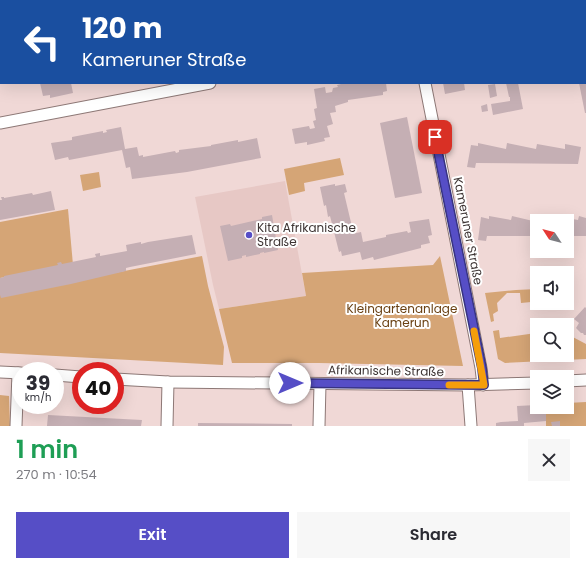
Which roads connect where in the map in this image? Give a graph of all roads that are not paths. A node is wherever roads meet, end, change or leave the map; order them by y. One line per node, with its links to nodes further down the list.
1 (205, 84): 3 (street)
2 (425, 84): 13 (street, Kameruner Straße)
3 (0, 123)
4 (0, 372): 5 (street)
5 (12, 373)
6 (124, 380): 9 (street, Afrikanische Straße)
7 (586, 380): 8 (street)
8 (574, 381)
9 (168, 382): 11 (street, Afrikanische Straße); 16 (street)
10 (530, 383): 13 (street, Afrikanische Straße)
11 (320, 384): 12 (street, Afrikanische Straße); 17 (street)
12 (468, 385): 13 (street, Afrikanische Straße); 18 (street)
13 (484, 385)
14 (17, 414): 15 (street)
15 (16, 426)
16 (167, 426)
17 (319, 426)
18 (471, 426)

